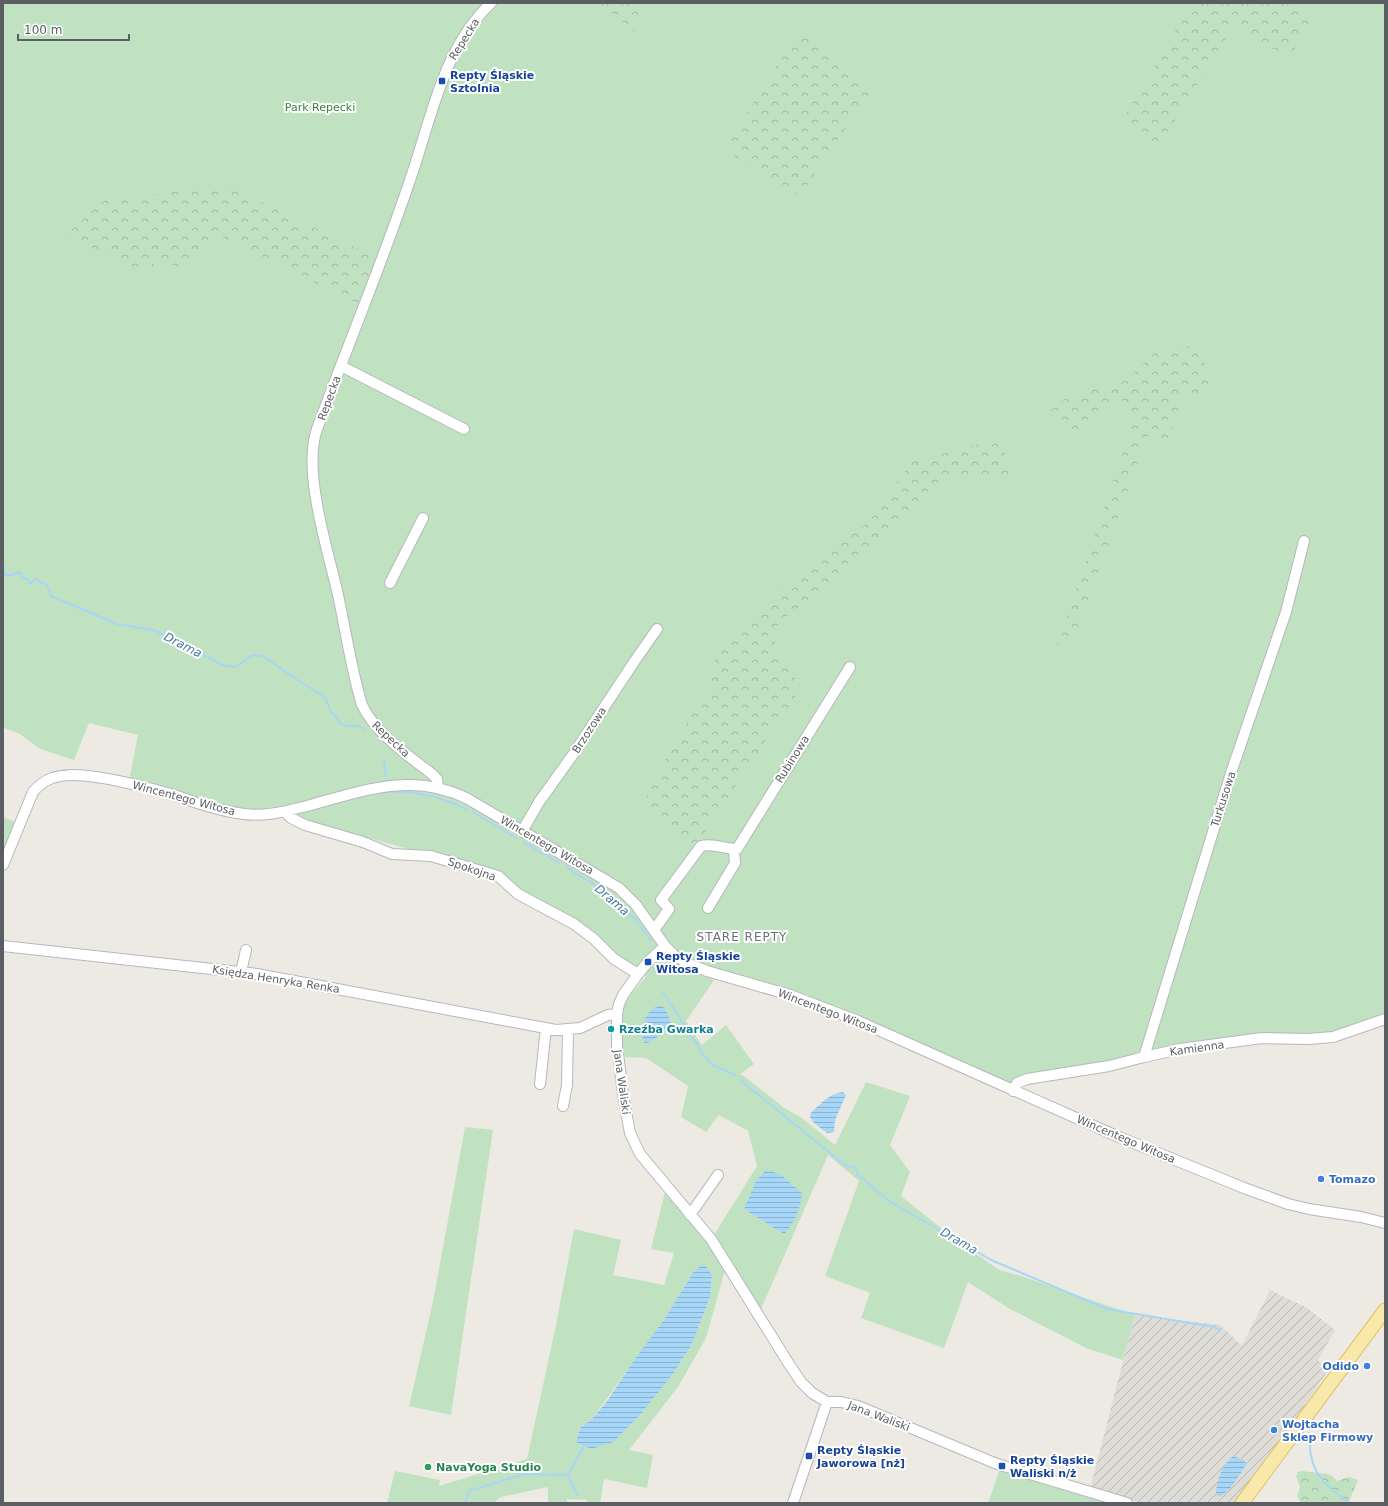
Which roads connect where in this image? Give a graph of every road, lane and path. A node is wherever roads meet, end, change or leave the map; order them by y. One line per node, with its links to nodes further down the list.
1 (492, 3): 2 (street, Repecka)
2 (341, 366): 3 (street); 9 (street, Repecka)
3 (464, 429)
4 (423, 518): 6 (street)
5 (1304, 541): 25 (street, Turkusowa)
6 (390, 583)
7 (657, 629): 11 (street, Brzozowa)
8 (850, 667): 12 (street, Rubinowa)
9 (438, 787): 10 (street, Wincentego Witosa); 11 (street, Wincentego Witosa)
10 (285, 812): 13 (street, Wincentego Witosa); 20 (street, Spokojna)
11 (524, 833): 15 (street, Wincentego Witosa)
12 (734, 849): 14 (street); 15 (street)
13 (3, 865)
14 (708, 908)
15 (654, 930): 17 (street, Wincentego Witosa)
16 (3, 946): 19 (street, Księdza Henryka Renka)
17 (665, 946): 20 (street, Jana Waliski); 27 (street, Wincentego Witosa)
18 (246, 950): 19 (street)
19 (241, 972): 23 (street, Księdza Henryka Renka)
20 (638, 974): 21 (street, Jana Waliski)
21 (617, 1014): 24 (street, Księdza Henryka Renka); 30 (street, Jana Waliski)
22 (1385, 1019): 25 (street, Kamienna)
23 (546, 1028): 24 (street, Księdza Henryka Renka); 26 (street)
24 (568, 1030): 28 (street)
25 (1144, 1057): 27 (street, Kamienna)
26 (540, 1084)
27 (1013, 1091): 31 (street, Wincentego Witosa)
28 (563, 1106)
29 (718, 1175): 30 (street)
30 (690, 1215): 33 (street, Jana Waliski)
31 (1385, 1223)
32 (1385, 1310): 36 (main road)
33 (827, 1402): 34 (street); 35 (street, Jana Waliski)
34 (793, 1503)
35 (1127, 1503)
36 (1242, 1503)

